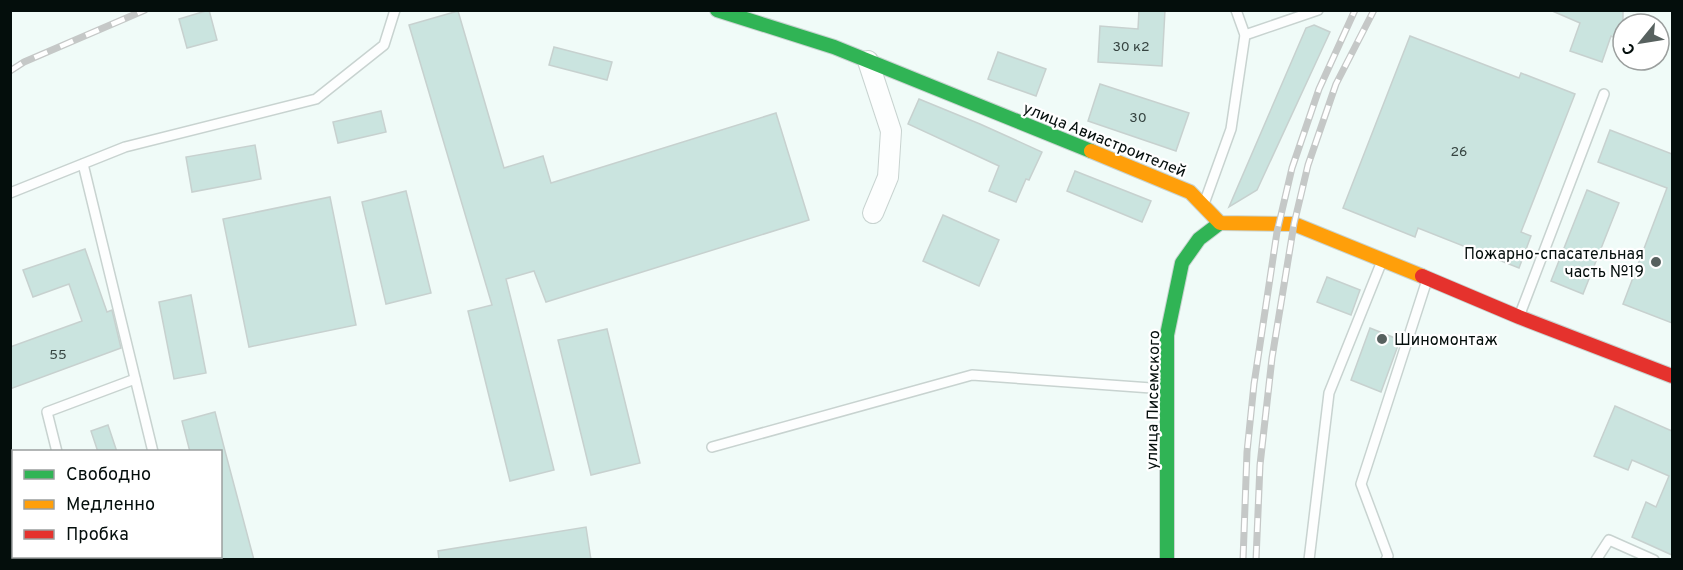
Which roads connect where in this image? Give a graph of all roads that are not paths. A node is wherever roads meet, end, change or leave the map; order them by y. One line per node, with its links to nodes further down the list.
1 (395, 10): 8 (lane)
2 (717, 10): 6 (street, улица Авиастроителей)
3 (1236, 10): 5 (lane)
4 (1318, 10): 5 (lane)
5 (1245, 35): 10 (lane)
6 (868, 61): 10 (street, улица Авиастроителей); 11 (street)
7 (1604, 94): 15 (lane)
8 (83, 164): 9 (lane); 17 (lane)
9 (10, 193)
10 (1203, 206): 12 (street, улица Авиастроителей)
11 (873, 213)
12 (1220, 223): 13 (street); 18 (street, улица Писемского)
13 (1383, 259): 14 (street); 24 (lane)
14 (1427, 279): 15 (street); 22 (lane)
15 (1519, 316): 16 (street)
16 (1672, 376)
17 (135, 379): 20 (lane); 21 (lane)
18 (1167, 389): 19 (lane); 23 (street, улица Писемского)
19 (712, 447)
20 (56, 450)
21 (153, 450)
22 (1387, 558): 25 (lane)
23 (1167, 560)
24 (1309, 560)
25 (1398, 560)
26 (1596, 560): 27 (lane)
27 (1654, 560)

